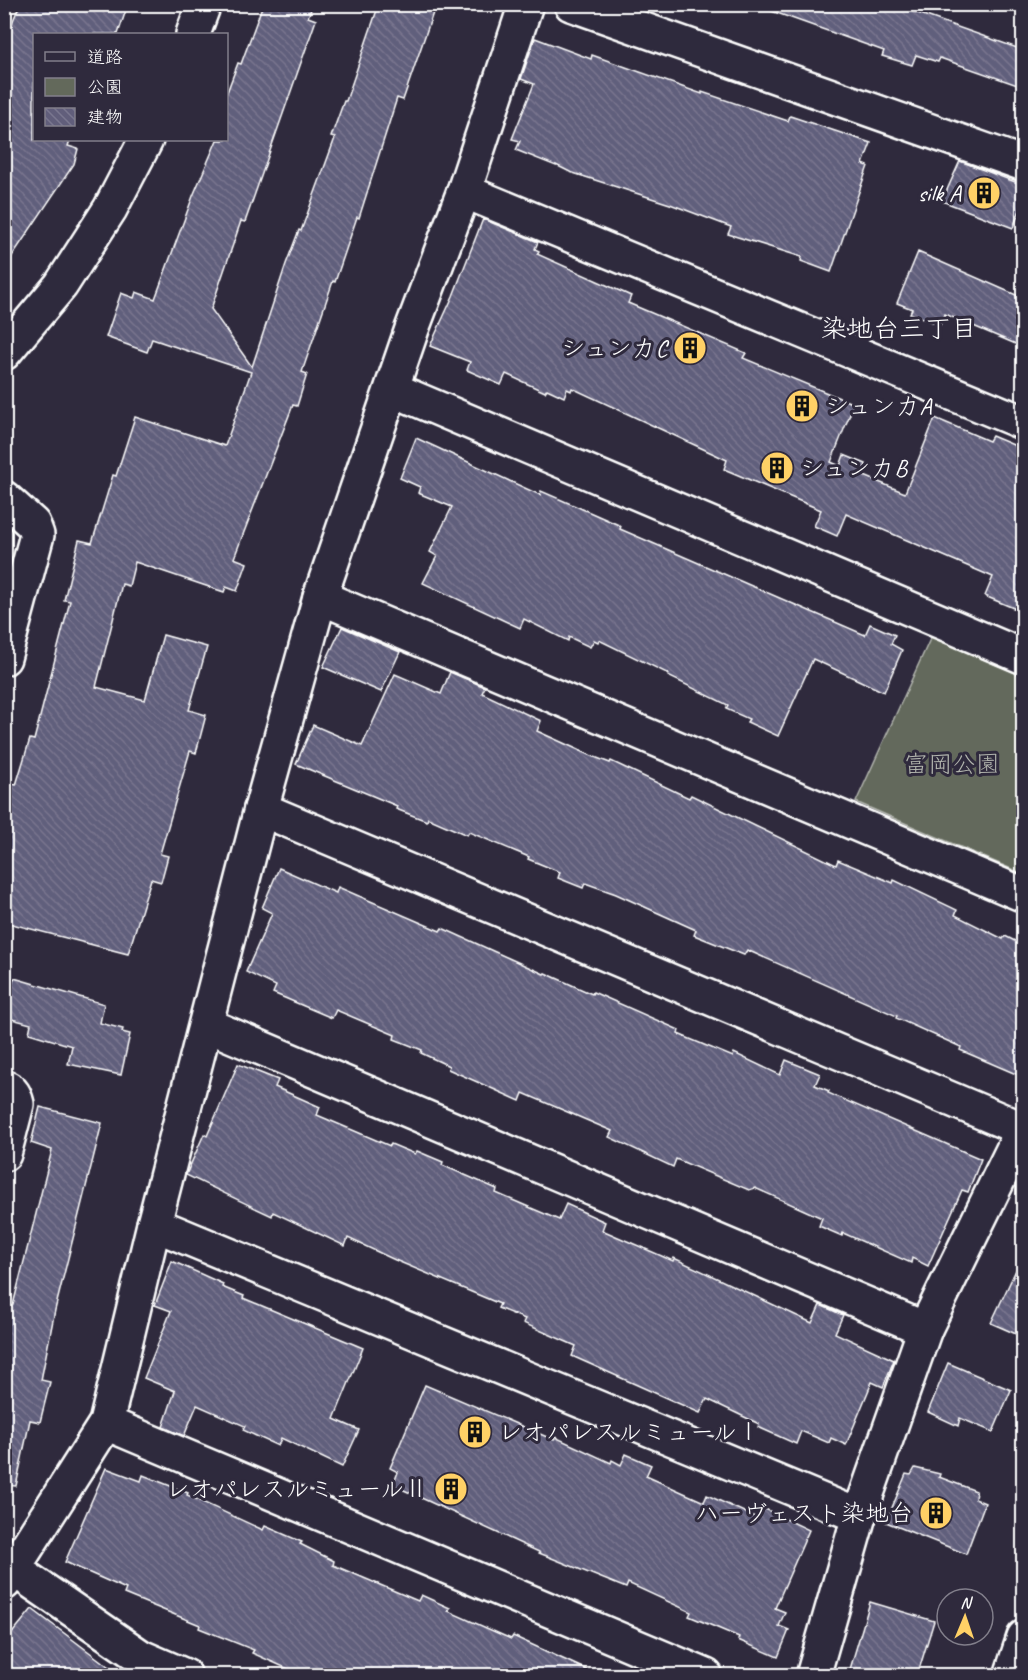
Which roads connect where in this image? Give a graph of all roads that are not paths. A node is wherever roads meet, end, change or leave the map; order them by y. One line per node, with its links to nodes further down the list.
1 (204, 4): 4 (street)
2 (526, 4): 7 (street)
3 (571, 4): 6 (street)
4 (193, 33)
5 (145, 141): 8 (street)
6 (1023, 164)
7 (464, 191): 9 (street); 10 (street)
8 (4, 353)
9 (392, 389): 12 (street); 13 (street)
10 (1023, 423)
11 (4, 498): 14 (street)
12 (320, 597): 15 (street); 16 (street)
13 (1023, 657)
14 (4, 658)
15 (261, 809): 17 (street); 19 (street)
16 (1023, 895)
17 (207, 1025): 21 (street); 22 (street)
18 (4, 1087): 20 (street)
19 (1023, 1128): 22 (street)
20 (4, 1154)
21 (154, 1224): 23 (street); 24 (street)
22 (926, 1329): 24 (street)
23 (106, 1423): 25 (street); 28 (street)
24 (859, 1516): 29 (street)
25 (10, 1576): 27 (street)
26 (1023, 1637): 30 (street)
27 (185, 1676)
28 (706, 1676)
29 (813, 1676)
30 (1011, 1676)

